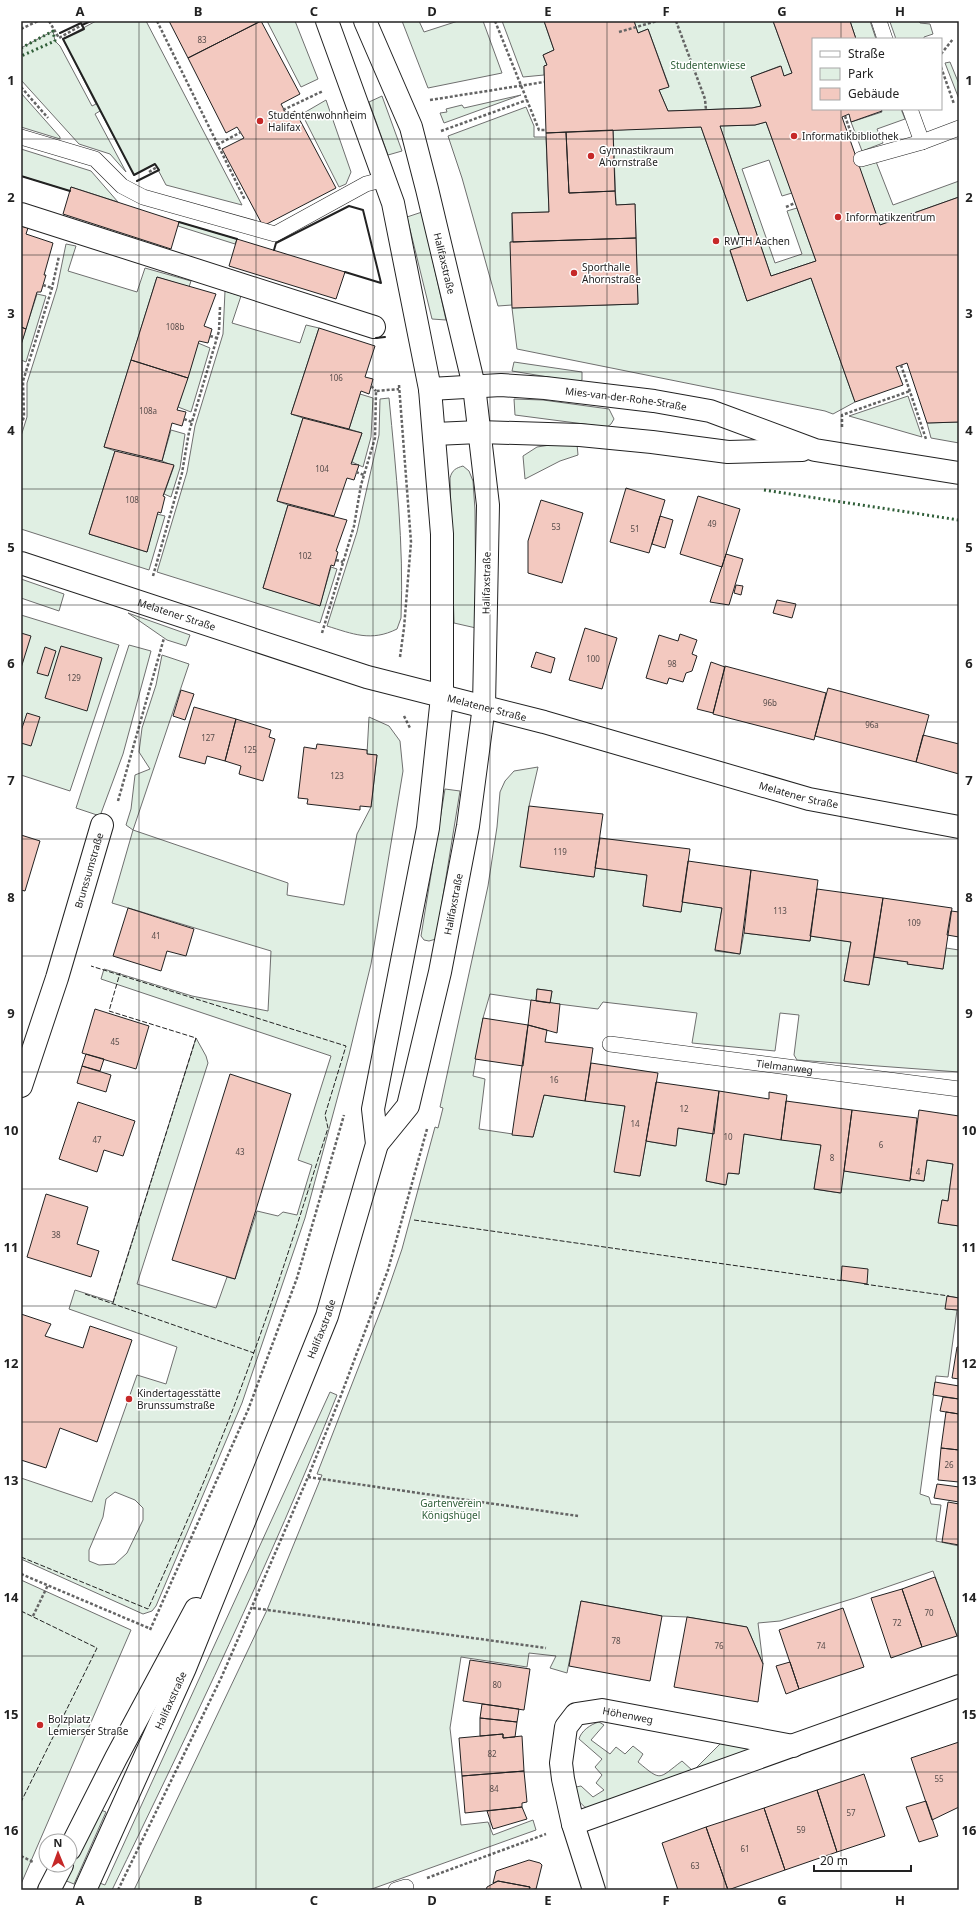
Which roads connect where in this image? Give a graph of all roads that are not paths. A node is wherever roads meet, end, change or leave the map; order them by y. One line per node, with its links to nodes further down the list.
1 (327, 21): 10 (main road, Halifaxstraße)
2 (365, 21): 13 (main road, Halifaxstraße)
3 (879, 21): 4 (lane)
4 (885, 38)
5 (910, 110): 8 (lane)
6 (959, 128): 8 (lane)
7 (21, 137): 10 (lane)
8 (922, 142): 9 (lane)
9 (861, 159)
10 (385, 179): 14 (main road, Halifaxstraße)
11 (21, 214): 12 (main road)
12 (374, 327)
13 (474, 386): 14 (main road, Mies-van-der-Rohe-Straße); 15 (main road, Halifaxstraße); 17 (main road, Mies-van-der-Rohe-Straße)
14 (430, 388): 16 (main road, Halifaxstraße)
15 (479, 432): 16 (main road, Mies-van-der-Rohe-Straße); 17 (main road, Mies-van-der-Rohe-Straße); 21 (main road, Halifaxstraße)
16 (435, 434): 20 (main road, Halifaxstraße)
17 (815, 450): 18 (main road, Mies-van-der-Rohe-Straße)
18 (959, 473)
19 (21, 563): 20 (main road, Melatener Straße)
20 (442, 697): 21 (main road, Melatener Straße); 27 (main road, Halifaxstraße)
21 (484, 706): 23 (main road, Melatener Straße); 27 (main road, Halifaxstraße)
22 (102, 825): 25 (main road, Brunssumstraße)
23 (959, 826)
24 (610, 1044): 26 (lane, Tielmanweg)
25 (21, 1086)
26 (959, 1089)
27 (377, 1144): 28 (main road, Halifaxstraße)
28 (250, 1508): 32 (main road, Halifaxstraße); 35 (main road, Halifaxstraße)
29 (959, 1686): 30 (main road)
30 (793, 1746): 31 (main road); 31 (main road, Höhenweg)
31 (573, 1824): 36 (main road, Höhenweg)
32 (78, 1833)
33 (58, 1873): 34 (main road)
34 (49, 1890)
35 (85, 1890)
36 (594, 1890)

